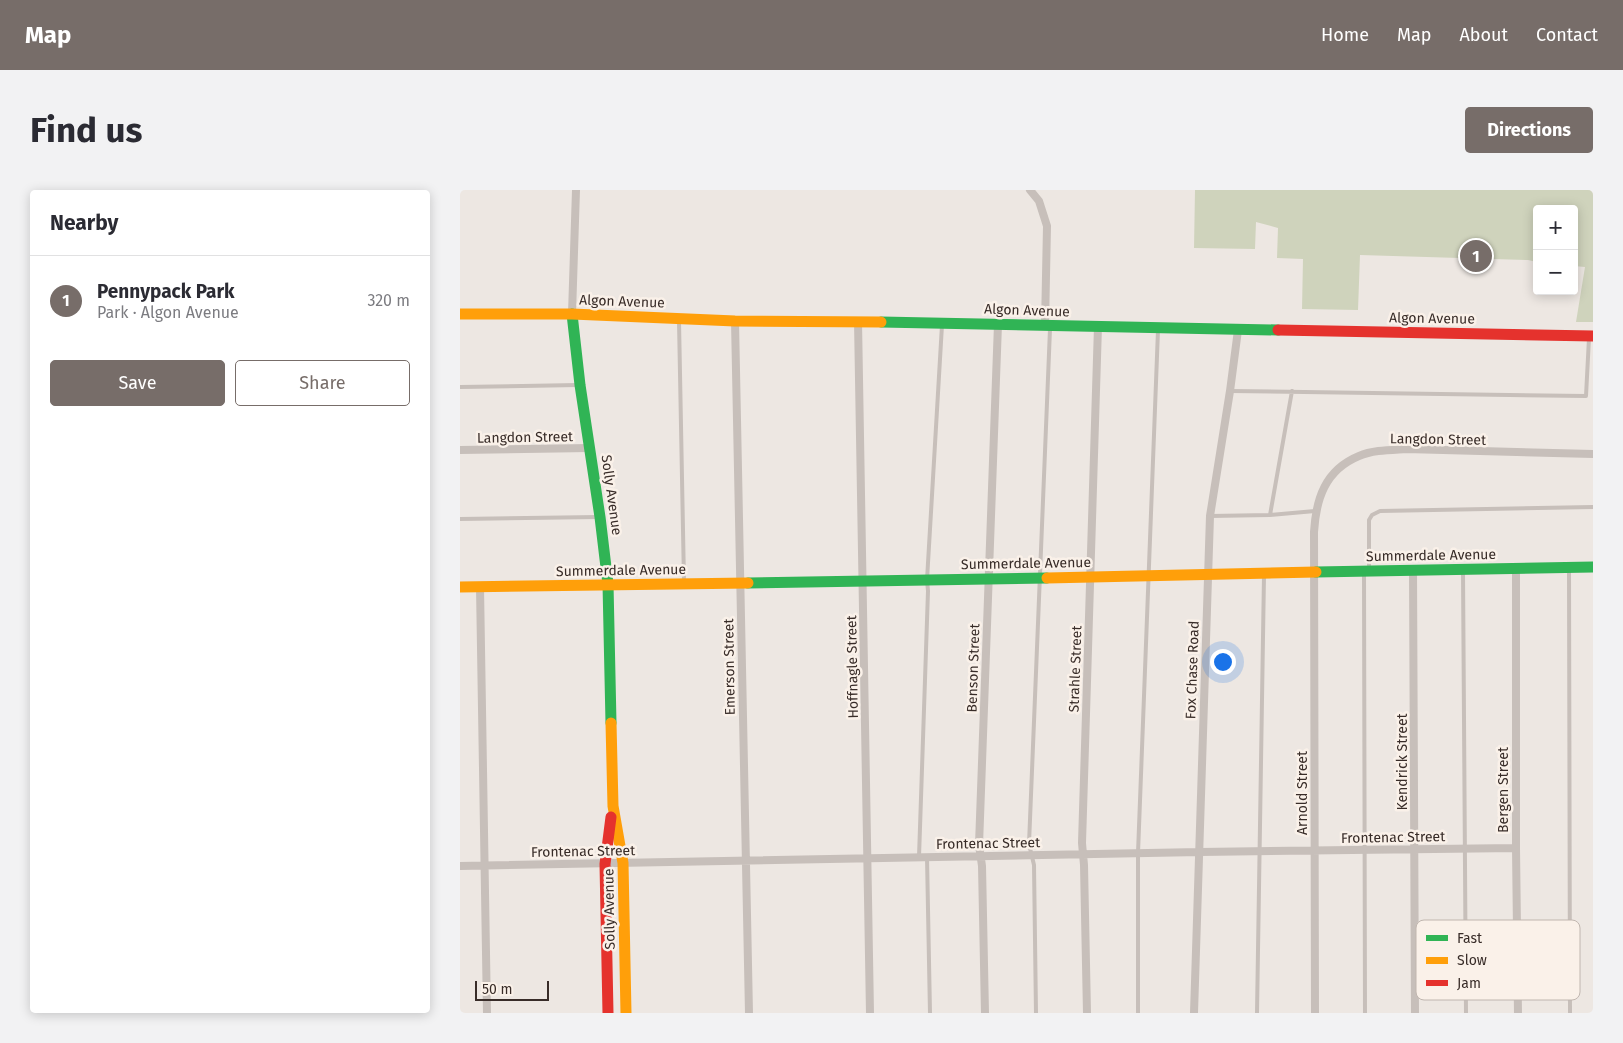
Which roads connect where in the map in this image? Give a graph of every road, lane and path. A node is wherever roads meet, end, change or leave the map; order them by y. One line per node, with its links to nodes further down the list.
1 (576, 190): 4 (street, Solly Avenue)
2 (1030, 190): 10 (street)
3 (460, 314): 4 (street, Algon Avenue)
4 (572, 314): 5 (street, Algon Avenue); 15 (street, Solly Avenue)
5 (679, 318): 6 (street, Algon Avenue); 44 (lane)
6 (735, 321): 7 (street, Algon Avenue); 45 (street, Emerson Street)
7 (858, 321): 8 (street, Algon Avenue); 41 (street, Hoffnagle Street)
8 (942, 323): 9 (street, Algon Avenue); 42 (lane)
9 (998, 324): 10 (street, Algon Avenue); 39 (street, Benson Street)
10 (1047, 326): 11 (street, Algon Avenue); 40 (lane)
11 (1098, 326): 12 (street, Algon Avenue); 37 (street, Strahle Street)
12 (1158, 327): 13 (street, Algon Avenue); 38 (lane)
13 (1238, 330): 14 (street, Algon Avenue); 17 (street, Fox Chase Road)
14 (1591, 336): 18 (lane)
15 (580, 385): 16 (lane); 19 (street, Solly Avenue)
16 (460, 387)
17 (1230, 391): 18 (lane); 25 (street, Fox Chase Road)
18 (1292, 391): 24 (lane)
19 (590, 448): 20 (street, Langdon Street); 26 (street, Solly Avenue)
20 (460, 450)
21 (1593, 454): 23 (street, Langdon Street)
22 (1593, 507): 33 (lane)
23 (1315, 511): 24 (lane); 34 (street, Langdon Street)
24 (1270, 515): 25 (lane)
25 (1210, 516): 36 (street, Fox Chase Road)
26 (600, 517): 27 (lane); 43 (street, Solly Avenue)
27 (460, 519)
28 (1593, 567): 30 (street, Summerdale Avenue)
29 (1516, 568): 30 (street, Summerdale Avenue); 31 (street, Summerdale Avenue); 50 (street, Bergen Street)
30 (1568, 568): 69 (lane)
31 (1463, 569): 32 (street, Summerdale Avenue); 49 (lane)
32 (1413, 570): 33 (street, Summerdale Avenue); 52 (street, Kendrick Street)
33 (1366, 571): 34 (street, Summerdale Avenue); 51 (lane)
34 (1314, 572): 35 (street, Summerdale Avenue); 54 (street, Arnold Street)
35 (1264, 573): 36 (street, Summerdale Avenue); 53 (lane)
36 (1208, 574): 38 (street, Summerdale Avenue); 55 (street, Fox Chase Road)
37 (1091, 576): 38 (street, Summerdale Avenue); 40 (street, Summerdale Avenue); 57 (street, Strahle Street)
38 (1148, 576): 56 (lane)
39 (989, 578): 40 (street, Summerdale Avenue); 42 (street, Summerdale Avenue); 59 (street, Benson Street)
40 (1039, 578): 58 (lane)
41 (862, 580): 42 (street, Summerdale Avenue); 45 (street, Summerdale Avenue); 61 (street, Hoffnagle Street)
42 (927, 580): 60 (lane)
43 (608, 584): 44 (street, Summerdale Avenue); 47 (street, Summerdale Avenue); 48 (street, Solly Avenue)
44 (684, 584): 45 (street, Summerdale Avenue)
45 (740, 584): 62 (street, Emerson Street)
46 (460, 587): 47 (street, Summerdale Avenue)
47 (480, 587): 65 (street)
48 (613, 806): 63 (street, Solly Avenue); 64 (street, Solly Avenue)
49 (1465, 848): 50 (street, Frontenac Street); 52 (street, Frontenac Street); 67 (lane)
50 (1516, 848): 68 (street, Bergen Street)
51 (1364, 850): 52 (street, Frontenac Street); 54 (street, Frontenac Street); 86 (lane)
52 (1415, 850): 87 (street, Kendrick Street)
53 (1259, 851): 54 (street, Frontenac Street); 55 (street, Frontenac Street); 84 (lane)
54 (1314, 851): 85 (street, Arnold Street)
55 (1200, 852): 56 (street, Frontenac Street); 83 (street, Fox Chase Road)
56 (1138, 853): 57 (street, Frontenac Street); 82 (lane)
57 (1082, 854): 58 (street, Frontenac Street); 81 (street, Strahle Street)
58 (1031, 855): 59 (street, Frontenac Street); 80 (lane)
59 (981, 856): 60 (street, Frontenac Street); 79 (street, Benson Street)
60 (923, 857): 61 (street, Frontenac Street); 78 (lane)
61 (868, 859): 62 (street, Frontenac Street); 77 (street, Hoffnagle Street)
62 (746, 861): 63 (street, Frontenac Street); 76 (street, Emerson Street)
63 (623, 863): 64 (street, Frontenac Street); 75 (street, Solly Avenue)
64 (605, 864): 65 (street, Frontenac Street); 74 (street, Solly Avenue)
65 (484, 865): 66 (street, Frontenac Street); 73 (street)
66 (460, 866)
67 (1465, 920)
68 (1517, 920)
69 (1570, 920)
70 (1466, 1000): 88 (lane)
71 (1518, 1000): 89 (street, Bergen Street)
72 (1570, 1000): 90 (lane)
73 (487, 1013)
74 (608, 1013)
75 (626, 1013)
76 (749, 1013)
77 (870, 1013)
78 (930, 1013)
79 (985, 1013)
80 (1036, 1013)
81 (1087, 1013)
82 (1138, 1013)
83 (1194, 1013)
84 (1257, 1013)
85 (1315, 1013)
86 (1366, 1013)
87 (1416, 1013)
88 (1466, 1013)
89 (1518, 1013)
90 (1570, 1013)

